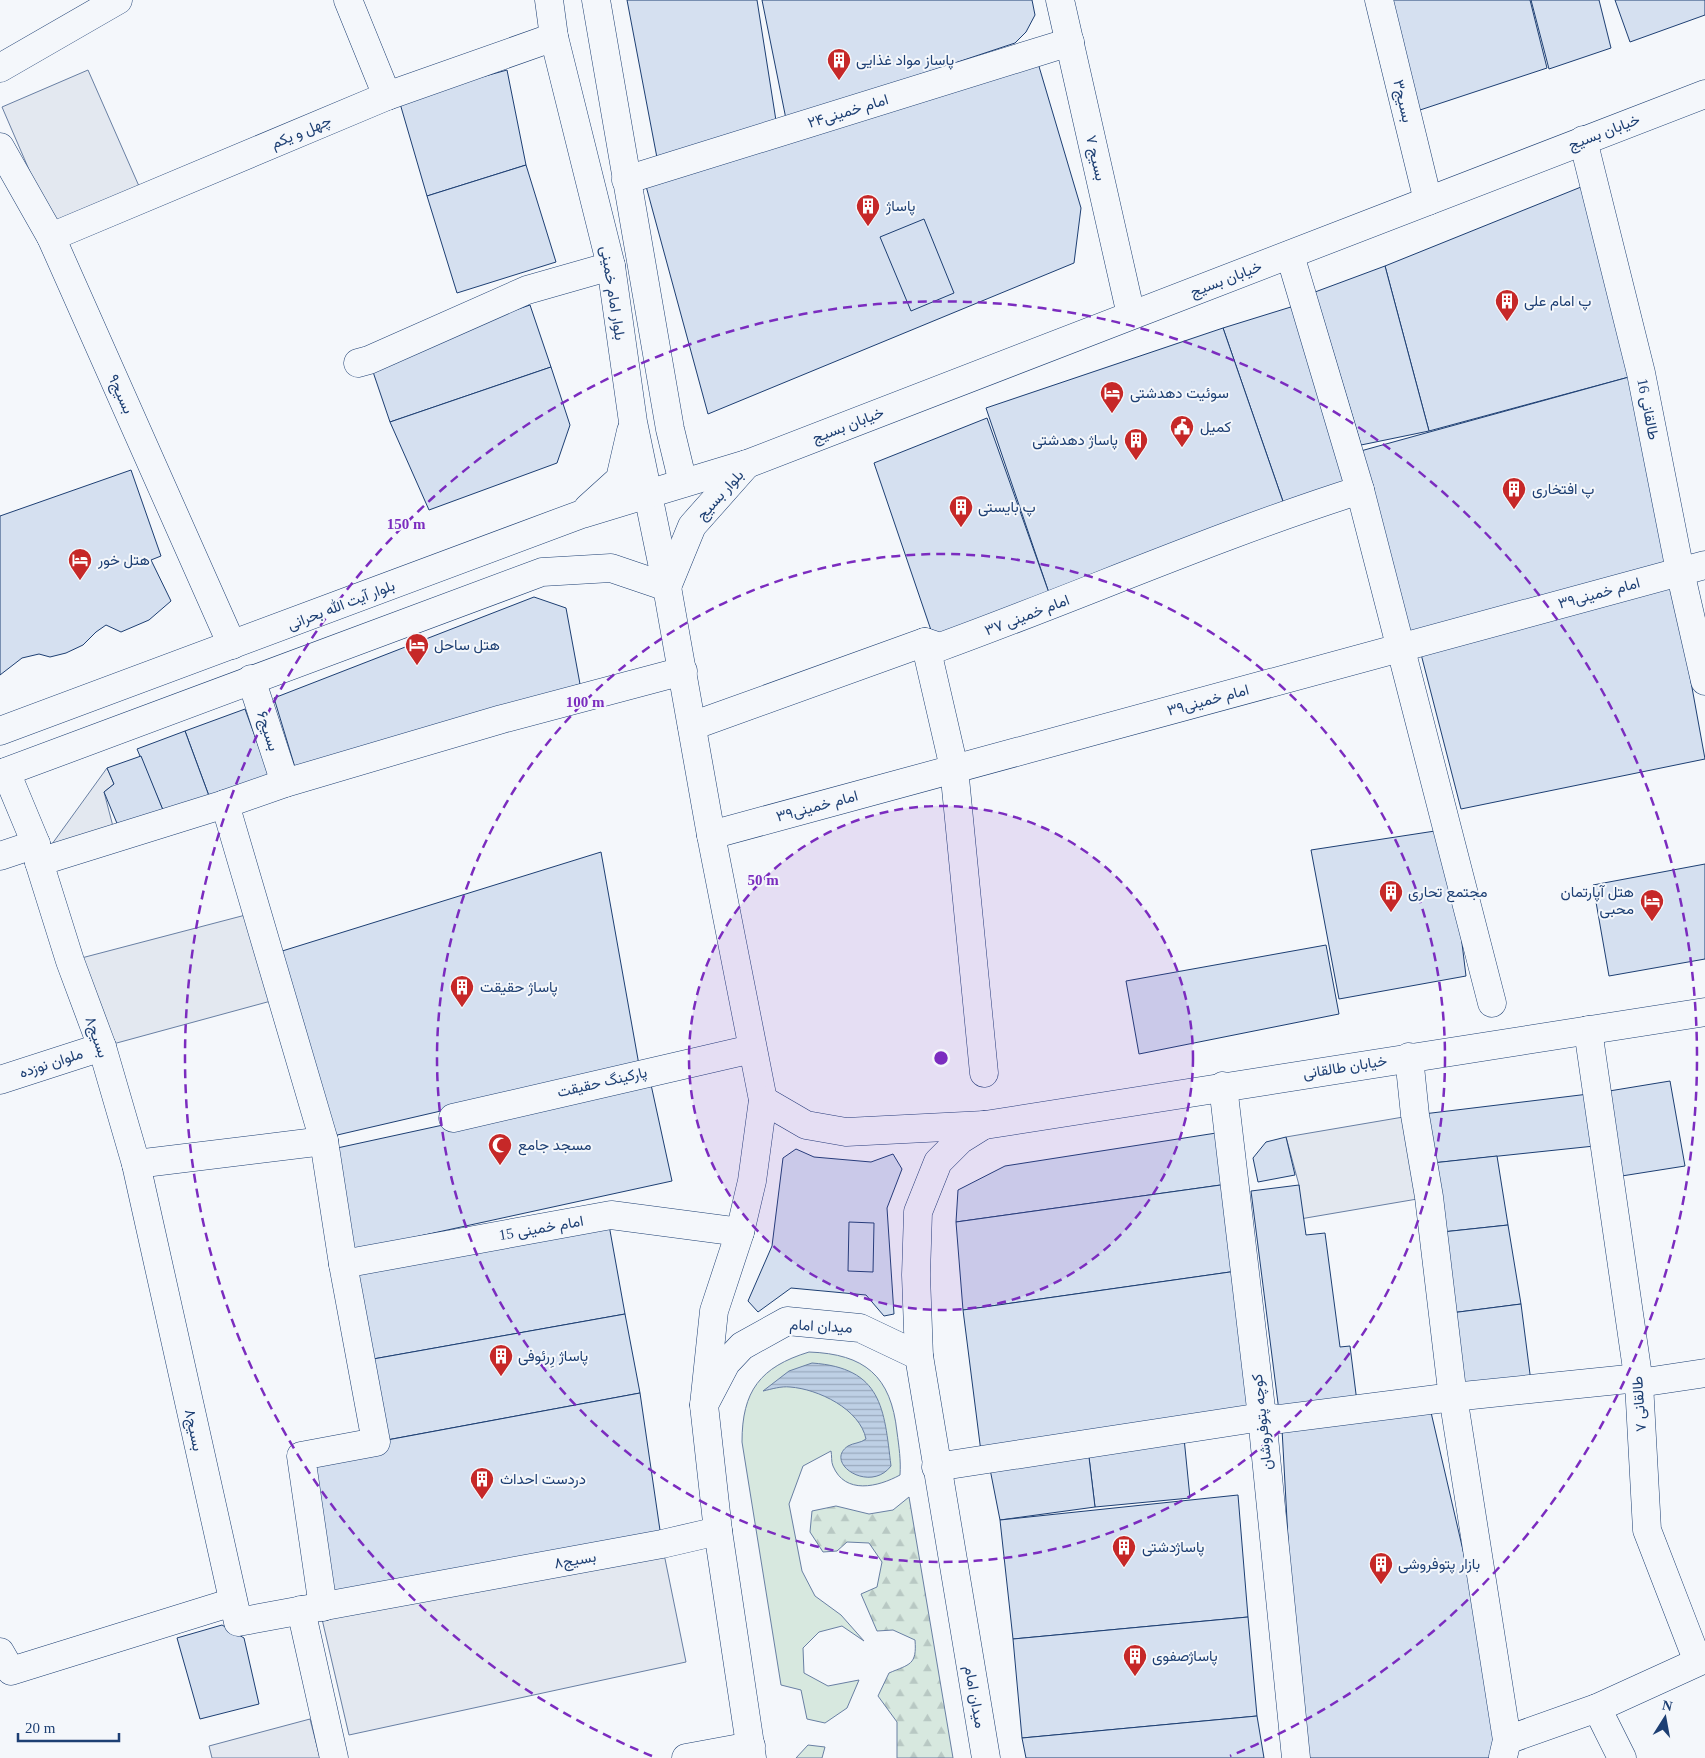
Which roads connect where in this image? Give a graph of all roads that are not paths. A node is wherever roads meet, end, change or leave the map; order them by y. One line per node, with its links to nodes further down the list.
1 (118, 0): 9 (street)
2 (348, 0): 11 (street)
3 (549, 0): 7 (street, بلوار امام خمینی)
4 (596, 0): 14 (street)
5 (1060, 0): 8 (street, بسیج ۷)
6 (1380, 0): 15 (street, بسیج۳)
7 (554, 37): 11 (street, چهل و یکم); 18 (street, بلوار امام خمینی)
8 (1070, 42): 14 (street, امام خمینی۲۴); 19 (street, بسیج ۷)
9 (0, 68)
10 (1705, 94): 12 (street, خیابان بسیج)
11 (387, 96): 16 (street, چهل و یکم)
12 (1582, 140): 15 (street, خیابان بسیج); 27 (street, طالقانی 16)
13 (0, 147): 16 (street, بسیج۹)
14 (626, 180): 23 (street)
15 (1428, 201): 17 (street, خیابان بسیج)
16 (51, 237): 32 (street, بسیج۹)
17 (1290, 254): 19 (street, خیابان بسیج); 24 (street)
18 (611, 266): 20 (street); 21 (street, بلوار امام خمینی)
19 (1131, 315): 22 (street, خیابان بسیج)
20 (358, 363)
21 (633, 422): 25 (street, بلوار امام خمینی); 26 (street)
22 (748, 464): 23 (street, بلوار بسیج); 29 (street, بلوار بسیج)
23 (683, 483): 25 (street, بلوار آیت الله بحرانی)
24 (1360, 490): 31 (street, امام خمینی ۳۷); 33 (street)
25 (648, 494): 26 (street, بلوار آیت الله بحرانی); 29 (street, بلوار امام خمینی)
26 (582, 514): 28 (street, بلوار آیت الله بحرانی)
27 (1692, 568): 33 (street, امام خمینی۳۹); 36 (street, طالقانی 16)
28 (411, 578): 30 (street); 32 (street, بلوار آیت الله بحرانی)
29 (667, 587): 30 (street); 34 (street, بلوار امام خمینی)
30 (426, 614): 35 (street)
31 (925, 642): 37 (street, امام خمینی ۳۷); 39 (street)
32 (232, 645): 38 (street, بلوار آیت الله بحرانی)
33 (1400, 647): 39 (street, امام خمینی۳۹); 46 (street)
34 (683, 671): 37 (street, بلوار امام خمینی); 41 (street)
35 (251, 679): 40 (street); 41 (street, بسیج۶)
36 (1705, 680)
37 (692, 726): 43 (street, بلوار امام خمینی)
38 (0, 731)
39 (954, 768): 43 (street, امام خمینی۳۹); 52 (street)
40 (3, 773): 44 (street, بسیج۸)
41 (285, 783): 42 (street)
42 (225, 804): 44 (street); 58 (street)
43 (711, 834): 50 (street, بلوار امام خمینی)
44 (37, 853): 45 (street); 49 (street, بسیج۸)
45 (0, 856)
46 (1492, 1003)
47 (1705, 1012): 48 (street, خیابان طالقانی)
48 (1588, 1030): 51 (street, خیابان طالقانی); 64 (street, طالقانی ۷)
49 (102, 1047): 53 (street, ملوان نوزده); 59 (street, بسیج۸)
50 (752, 1049): 55 (street, بلوار امام خمینی); 56 (street, پارکینگ حقیقت)
51 (1409, 1057): 54 (street, خیابان طالقانی); 65 (street)
52 (984, 1073)
53 (0, 1080)
54 (1223, 1086): 57 (street, خیابان طالقانی); 67 (street, کوچه پتوفروشان)
55 (763, 1100): 57 (street, خیابان طالقانی); 60 (street, بلوار امام خمینی)
56 (453, 1118)
57 (985, 1125): 62 (street)
58 (324, 1141): 59 (street); 61 (street)
59 (136, 1164): 70 (street, بسیج۸)
60 (740, 1232): 61 (street, امام خمینی 15); 66 (street, بلوار امام خمینی)
61 (343, 1264): 71 (street)
62 (919, 1357): 66 (street, میدان امام); 68 (street, میدان امام)
63 (1705, 1373): 64 (street)
64 (1639, 1383): 65 (street); 73 (street, طالقانی ۷)
65 (1453, 1397): 67 (street); 74 (street)
66 (704, 1406): 69 (street)
67 (1262, 1417): 68 (street); 79 (street, کوچه پتوفروشان)
68 (936, 1466): 78 (street, میدان امام)
69 (718, 1530): 71 (street, بسیج۸); 75 (street)
70 (233, 1602): 71 (street, بسیج۸); 72 (street)
71 (312, 1608): 76 (street)
72 (0, 1652)
73 (1597, 1708): 74 (street); 80 (street)
74 (1504, 1749)
75 (752, 1752): 77 (street)
76 (334, 1758)
77 (686, 1758)
78 (986, 1758)
79 (1296, 1758)
80 (1622, 1758)

